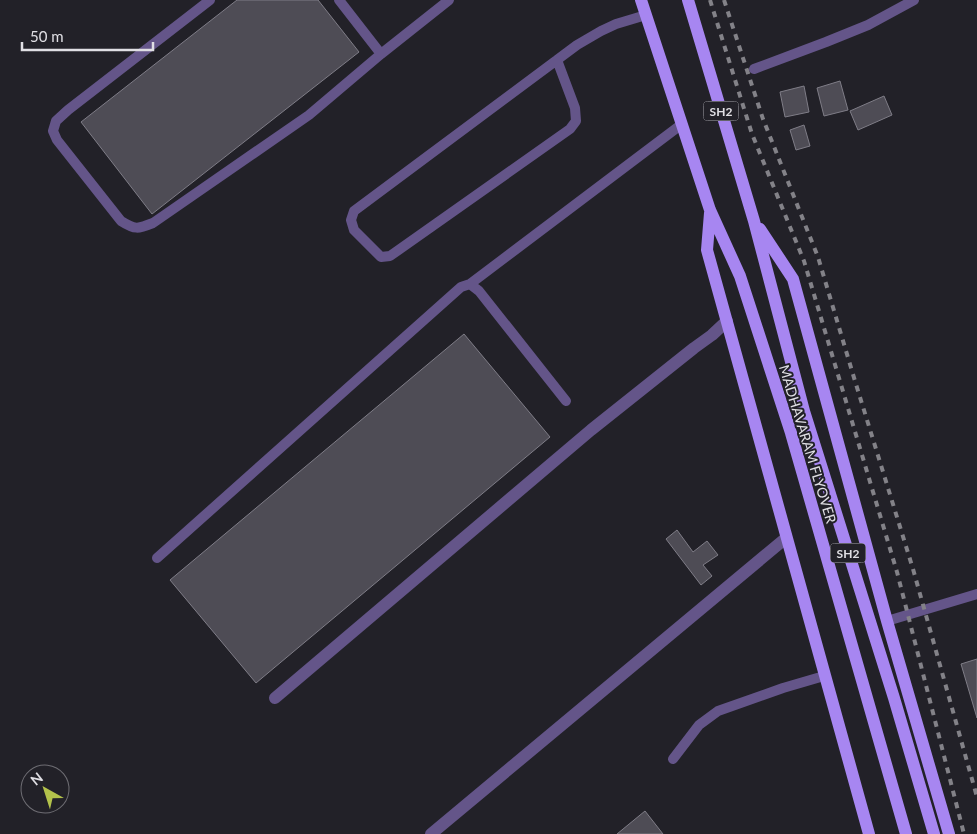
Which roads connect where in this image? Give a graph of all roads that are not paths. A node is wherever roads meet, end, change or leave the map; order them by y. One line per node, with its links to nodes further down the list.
1 (210, 0): 8 (lane)
2 (339, 0): 8 (lane)
3 (449, 0): 8 (lane)
4 (641, 0): 7 (main road, SH2)
5 (688, 0): 13 (main road, SH2)
6 (914, 0): 10 (lane)
7 (646, 15): 9 (lane); 11 (main road, SH2)
8 (381, 54)
9 (557, 60): 9 (lane)
10 (754, 69)
11 (682, 124): 12 (main road, SH2); 14 (lane)
12 (710, 210): 15 (main road); 26 (main road, MADHAVARAM FLYOVER / SH2)
13 (754, 221): 20 (main road); 27 (main road, MADHAVARAM FLYOVER / SH2)
14 (470, 284): 16 (lane); 18 (lane)
15 (727, 321): 17 (main road); 22 (street)
16 (566, 401)
17 (786, 538): 21 (main road); 24 (street)
18 (157, 558)
19 (977, 594): 20 (lane)
20 (887, 621): 28 (main road)
21 (824, 676): 23 (lane); 25 (main road)
22 (274, 698)
23 (673, 760)
24 (432, 834)
25 (868, 834)
26 (906, 834)
27 (934, 834)
28 (949, 834)

